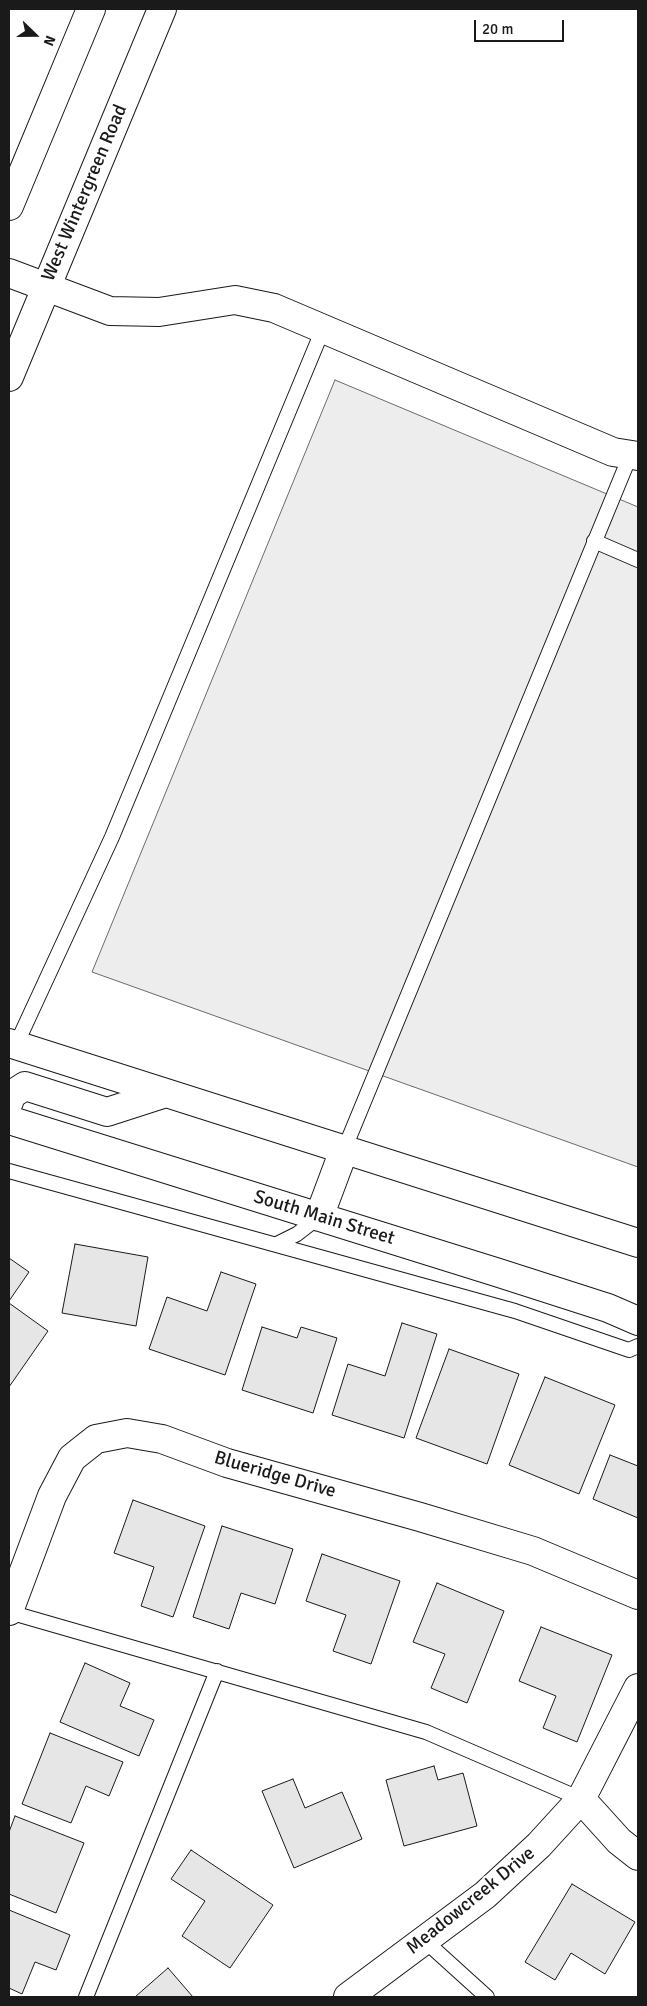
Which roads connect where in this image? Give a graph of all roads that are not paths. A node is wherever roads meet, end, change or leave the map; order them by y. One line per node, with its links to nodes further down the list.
1 (91, 9): 3 (street)
2 (162, 9): 5 (street, West Wintergreen Road)
3 (9, 206)
4 (9, 274): 5 (street)
5 (46, 287): 6 (street); 7 (street, West Wintergreen Road)
6 (323, 329): 8 (street); 11 (lane)
7 (9, 377)
8 (634, 456): 9 (lane)
9 (594, 541): 10 (lane); 15 (lane)
10 (638, 560)
11 (12, 1044): 12 (street)
12 (166, 1093): 13 (street); 15 (street)
13 (9, 1102)
14 (9, 1120): 17 (street, South Main Street)
15 (344, 1150): 17 (street); 18 (street)
16 (9, 1171): 19 (lane)
17 (319, 1217): 19 (lane); 20 (street, South Main Street)
18 (638, 1242)
19 (277, 1244): 21 (lane)
20 (638, 1321)
21 (638, 1346)
22 (638, 1595): 23 (street, Blueridge Drive)
23 (9, 1611): 24 (lane)
24 (217, 1671): 26 (lane); 29 (lane)
25 (638, 1688): 26 (street, Meadowcreek Drive)
26 (581, 1799): 27 (street); 28 (street, Meadowcreek Drive)
27 (638, 1856)
28 (424, 1940): 30 (street, Meadowcreek Drive); 31 (lane)
29 (86, 1997)
30 (348, 1997)
31 (487, 1997)

